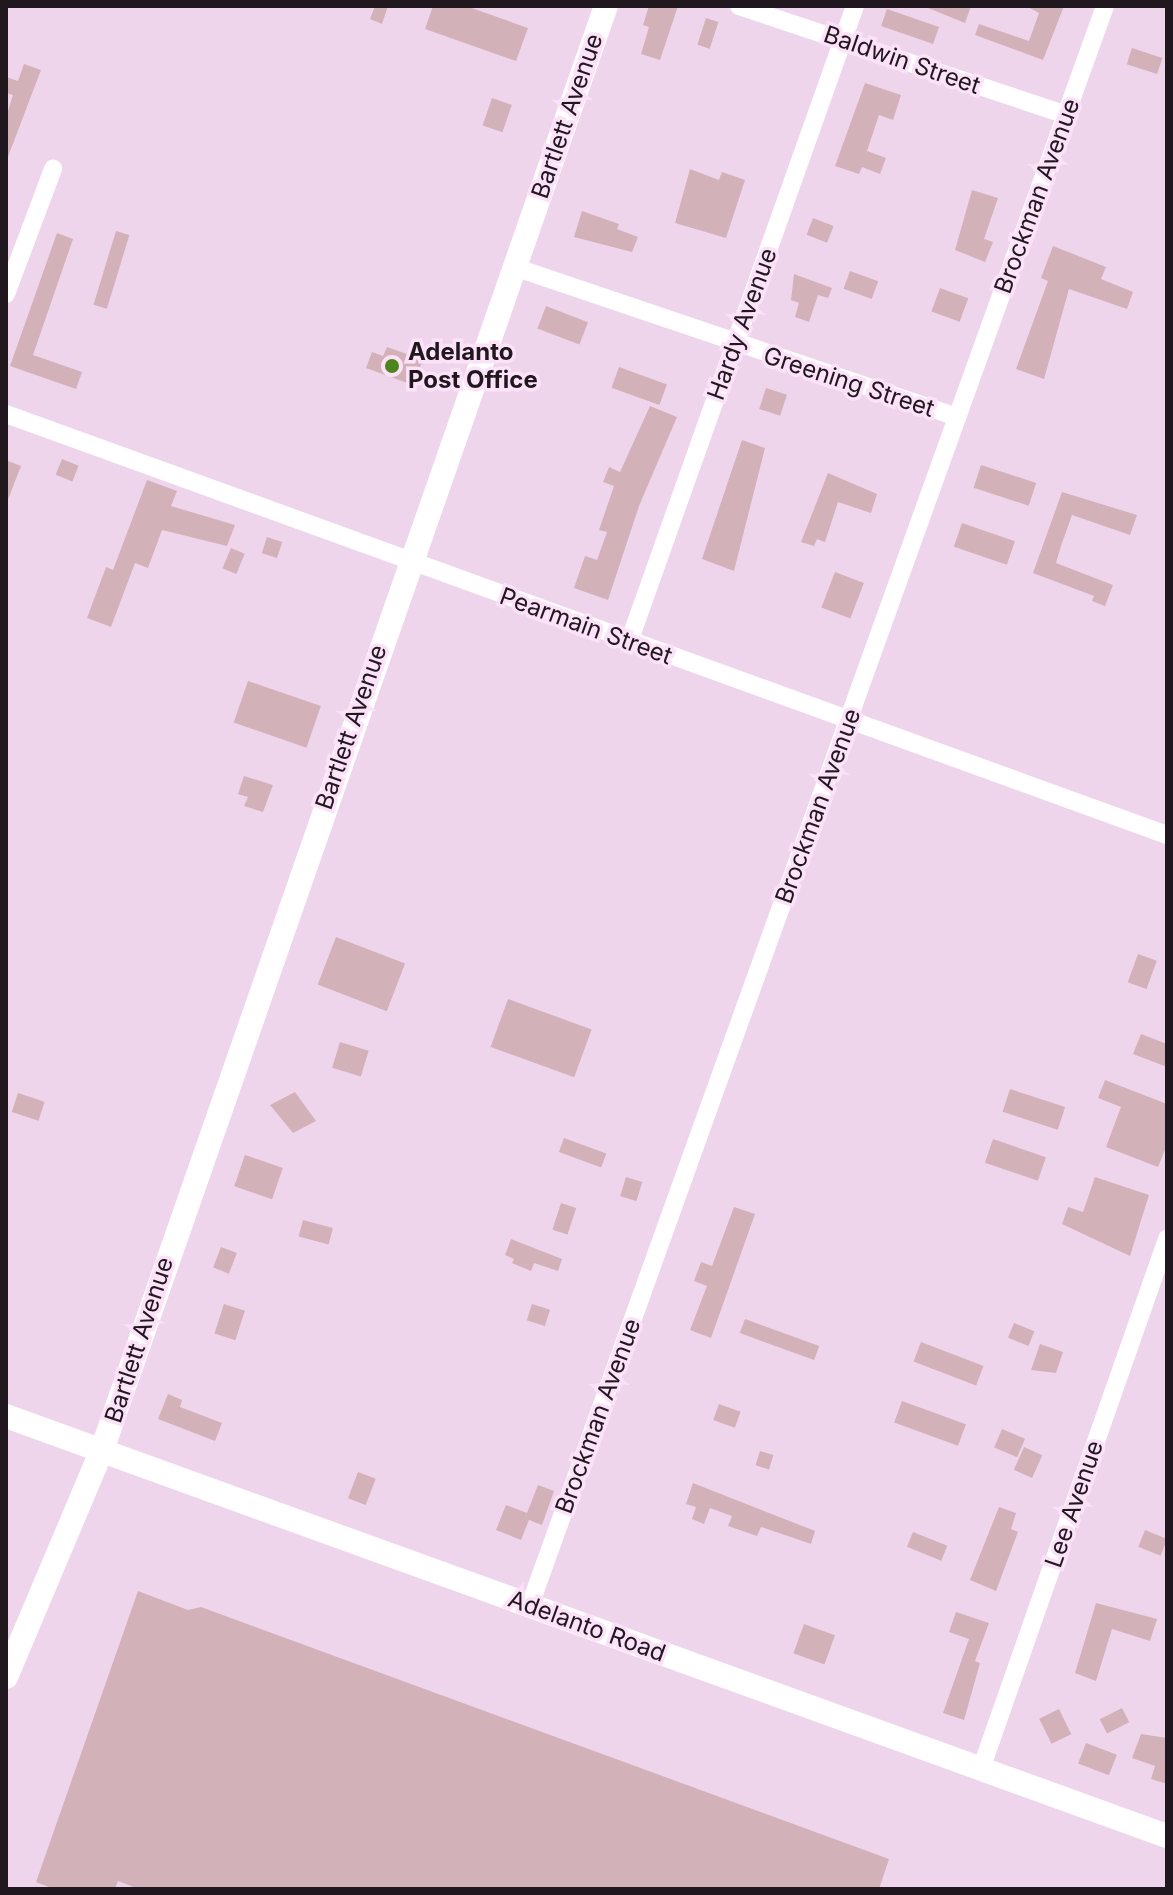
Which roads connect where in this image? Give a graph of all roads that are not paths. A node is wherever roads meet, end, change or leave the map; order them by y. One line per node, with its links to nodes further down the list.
1 (606, 6): 8 (street, Bartlett Avenue)
2 (739, 6): 5 (street, Baldwin Street)
3 (855, 6): 5 (street, Hardy Avenue)
4 (1105, 6): 6 (street, Brockman Avenue)
5 (843, 40): 6 (street, Baldwin Street); 10 (street, Hardy Avenue)
6 (1066, 115): 12 (street, Brockman Avenue)
7 (53, 169): 9 (street)
8 (514, 267): 10 (street, Greening Street); 13 (street, Bartlett Avenue)
9 (6, 294)
10 (735, 344): 12 (street, Greening Street); 14 (street, Hardy Avenue)
11 (6, 414): 13 (street, Pearmain Street)
12 (957, 417): 15 (street, Brockman Avenue)
13 (408, 563): 14 (street, Pearmain Street); 19 (street, Bartlett Avenue)
14 (629, 642): 15 (street, Pearmain Street)
15 (848, 721): 16 (street, Pearmain Street); 20 (street, Brockman Avenue)
16 (1167, 835)
17 (1167, 1239): 22 (street, Lee Avenue)
18 (6, 1416): 19 (street, Adelanto Road)
19 (102, 1450): 20 (street, Adelanto Road); 21 (street, Bartlett Avenue)
20 (530, 1605): 22 (street, Adelanto Road)
21 (6, 1677)
22 (981, 1769): 23 (street, Adelanto Road)
23 (1167, 1836)

